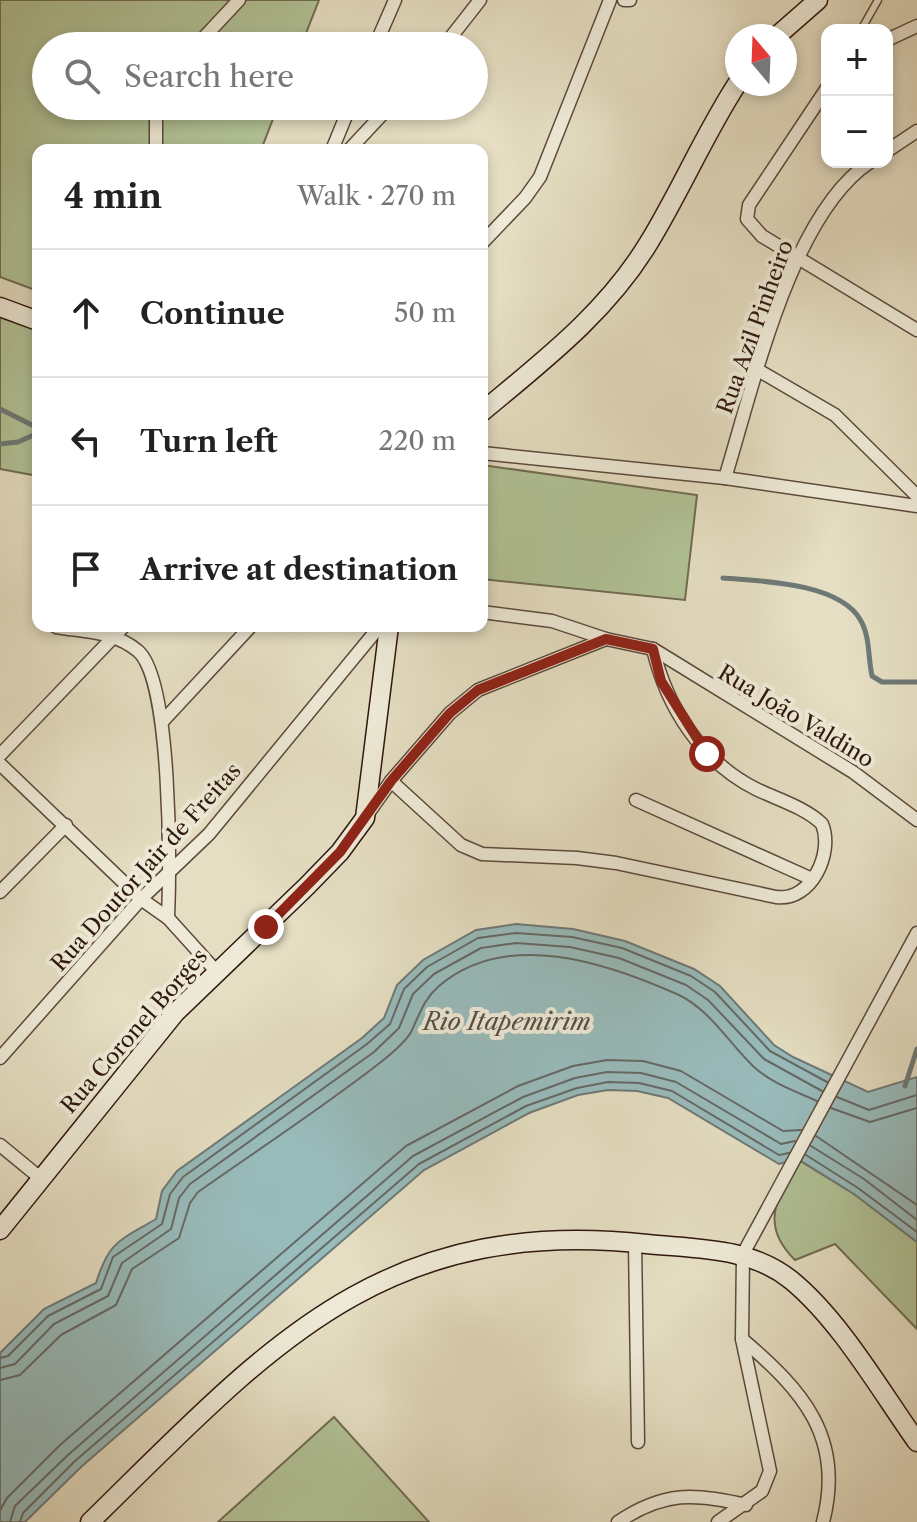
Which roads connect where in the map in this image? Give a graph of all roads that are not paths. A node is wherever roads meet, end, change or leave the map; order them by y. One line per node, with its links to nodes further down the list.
1 (239, 0): 12 (street)
2 (395, 0): 13 (street)
3 (480, 0): 14 (street)
4 (610, 0): 27 (street)
5 (624, 0): 6 (street)
6 (630, 0)
7 (818, 0): 9 (main road)
8 (878, 0): 10 (lane)
9 (791, 24)
10 (864, 24)
11 (917, 26): 15 (street)
12 (209, 32)
13 (381, 32)
14 (455, 32)
15 (893, 37)
16 (730, 96): 34 (main road)
17 (822, 96): 28 (street)
18 (156, 120): 22 (street)
19 (344, 120): 23 (street)
20 (377, 120): 24 (street)
21 (917, 131): 25 (street)
22 (156, 144)
23 (334, 144)
24 (355, 144)
25 (893, 147)
26 (863, 168): 28 (street, Rua Azil Pinheiro)
27 (488, 237)
28 (798, 258): 32 (street); 33 (street, Rua Azil Pinheiro)
29 (0, 305): 30 (main road); 31 (main road)
30 (32, 307)
31 (32, 318)
32 (917, 330)
33 (758, 370): 36 (street, Rua Azil Pinheiro); 37 (street)
34 (488, 407)
35 (488, 454): 36 (street)
36 (725, 478): 38 (street)
37 (917, 496)
38 (917, 506)
39 (488, 613): 45 (street)
40 (119, 632): 48 (street)
41 (121, 632): 47 (street)
42 (245, 632): 47 (street)
43 (375, 632): 55 (street, Rua Doutor Jair de Freitas)
44 (388, 632): 52 (main road)
45 (606, 639): 46 (street); 50 (street, Rua Coronel Borges)
46 (653, 649): 53 (street, Rua João Valdino); 56 (street)
47 (162, 722): 55 (street)
48 (0, 755)
49 (0, 764): 54 (street)
50 (391, 781): 52 (street, Rua Coronel Borges); 56 (street)
51 (636, 800): 56 (street)
52 (365, 818): 61 (main road, Rua Coronel Borges)
53 (917, 820)
54 (66, 825): 57 (street); 58 (street)
55 (169, 873): 58 (street, Rua Doutor Jair de Freitas); 59 (street)
56 (812, 879)
57 (0, 892)
58 (141, 899): 59 (street); 62 (street, Rua Doutor Jair de Freitas)
59 (168, 918): 61 (street)
60 (917, 933): 67 (street)
61 (215, 970): 64 (main road, Rua Coronel Borges)
62 (0, 1058)
63 (0, 1145): 64 (street)
64 (39, 1177): 65 (main road, Rua Coronel Borges)
65 (0, 1230)
66 (635, 1243): 67 (main road); 69 (street); 72 (main road)
67 (743, 1254): 68 (street); 70 (main road)
68 (742, 1339): 71 (street); 75 (street)
69 (638, 1442)
70 (917, 1442)
71 (746, 1505): 73 (street); 74 (street)
72 (90, 1522)
73 (618, 1522)
74 (718, 1522)
75 (823, 1522)

